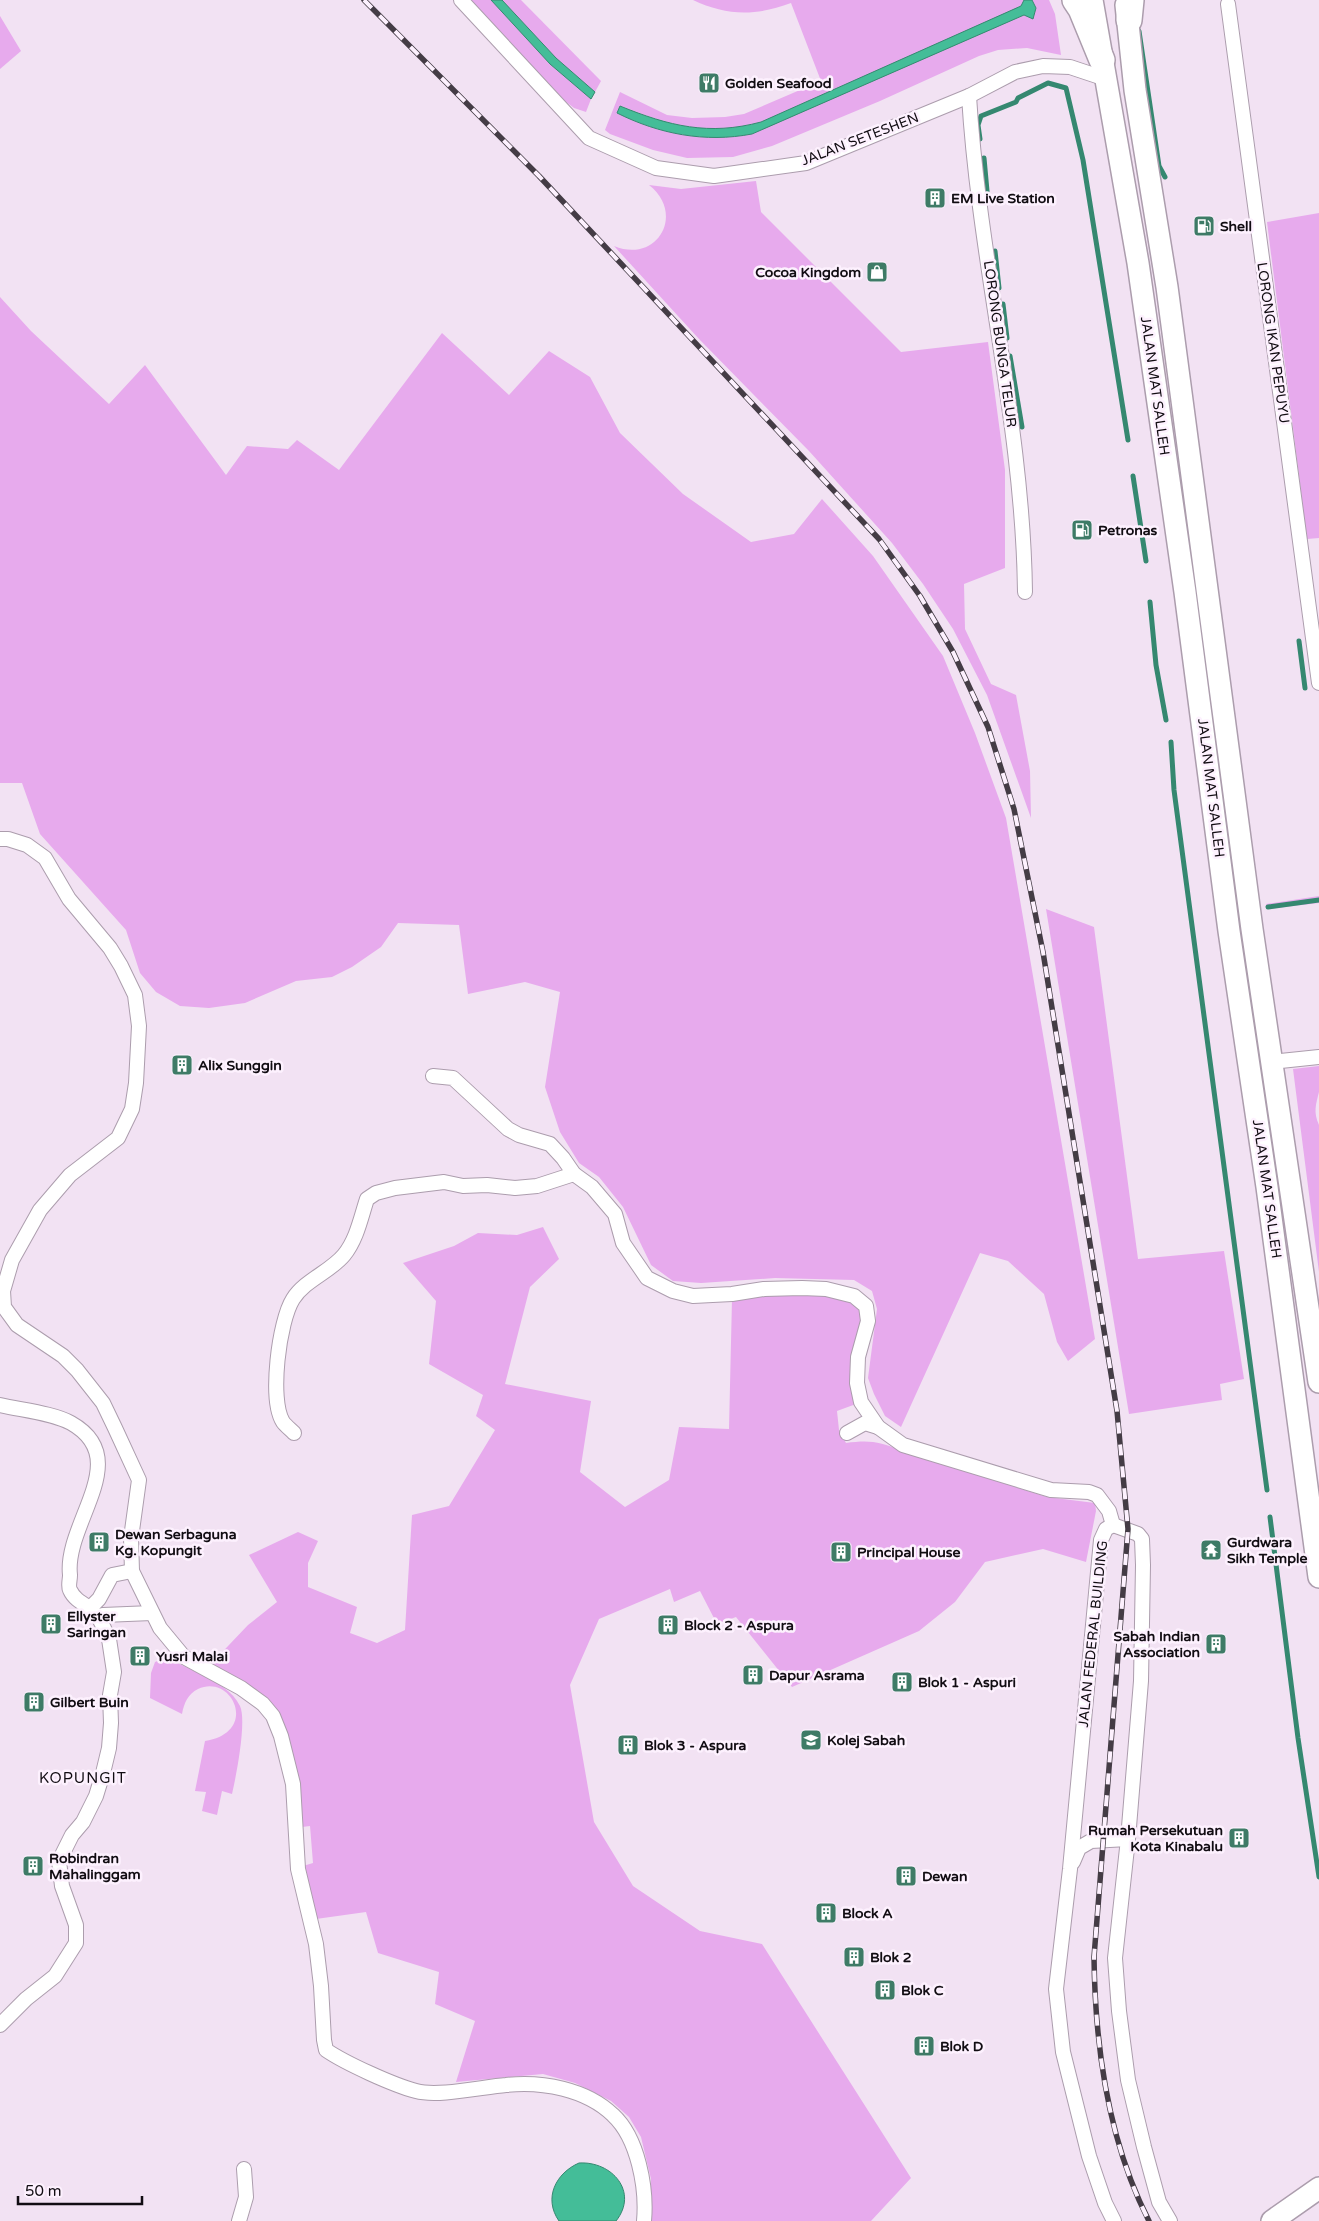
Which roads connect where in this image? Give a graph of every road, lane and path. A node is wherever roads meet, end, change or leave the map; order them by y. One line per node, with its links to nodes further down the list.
1 (461, 0): 7 (street, JALAN SETESHEN)
2 (1075, 0): 6 (highway)
3 (1092, 0): 6 (main road, JALAN MAT SALLEH)
4 (1228, 4): 9 (street, LORONG IKAN PEPUYU)
5 (1128, 7): 12 (main road, JALAN MAT SALLEH)
6 (1104, 69): 7 (street, JALAN SETESHEN); 22 (main road, JALAN MAT SALLEH)
7 (969, 96): 8 (street, LORONG BUNGA TELUR)
8 (1026, 592)
9 (1319, 683)
10 (0, 839): 21 (street)
11 (1319, 1057): 12 (street)
12 (1271, 1062): 15 (main road, JALAN MAT SALLEH)
13 (433, 1076): 14 (street)
14 (574, 1174): 17 (street); 18 (street)
15 (1319, 1382)
16 (0, 1405): 23 (street)
17 (878, 1427): 19 (street); 20 (street)
18 (294, 1433)
19 (847, 1433)
20 (1113, 1524): 26 (street, JALAN FEDERAL BUILDING); 27 (street, JALAN FEDERAL BUILDING)
21 (132, 1571): 23 (street); 24 (street)
22 (1319, 1577)
23 (90, 1608): 25 (street)
24 (152, 1613): 25 (street); 34 (street)
25 (100, 1620): 28 (street)
26 (1128, 1839): 27 (street); 32 (street, JALAN FEDERAL BUILDING)
27 (1070, 1869): 35 (street, JALAN FEDERAL BUILDING)
28 (0, 2025)
29 (244, 2169): 33 (street)
30 (1319, 2188): 36 (main road)
31 (1319, 2202): 37 (main road)
32 (1169, 2220)
33 (239, 2221)
34 (644, 2221)
35 (1114, 2221)
36 (1272, 2221)
37 (1278, 2221)

